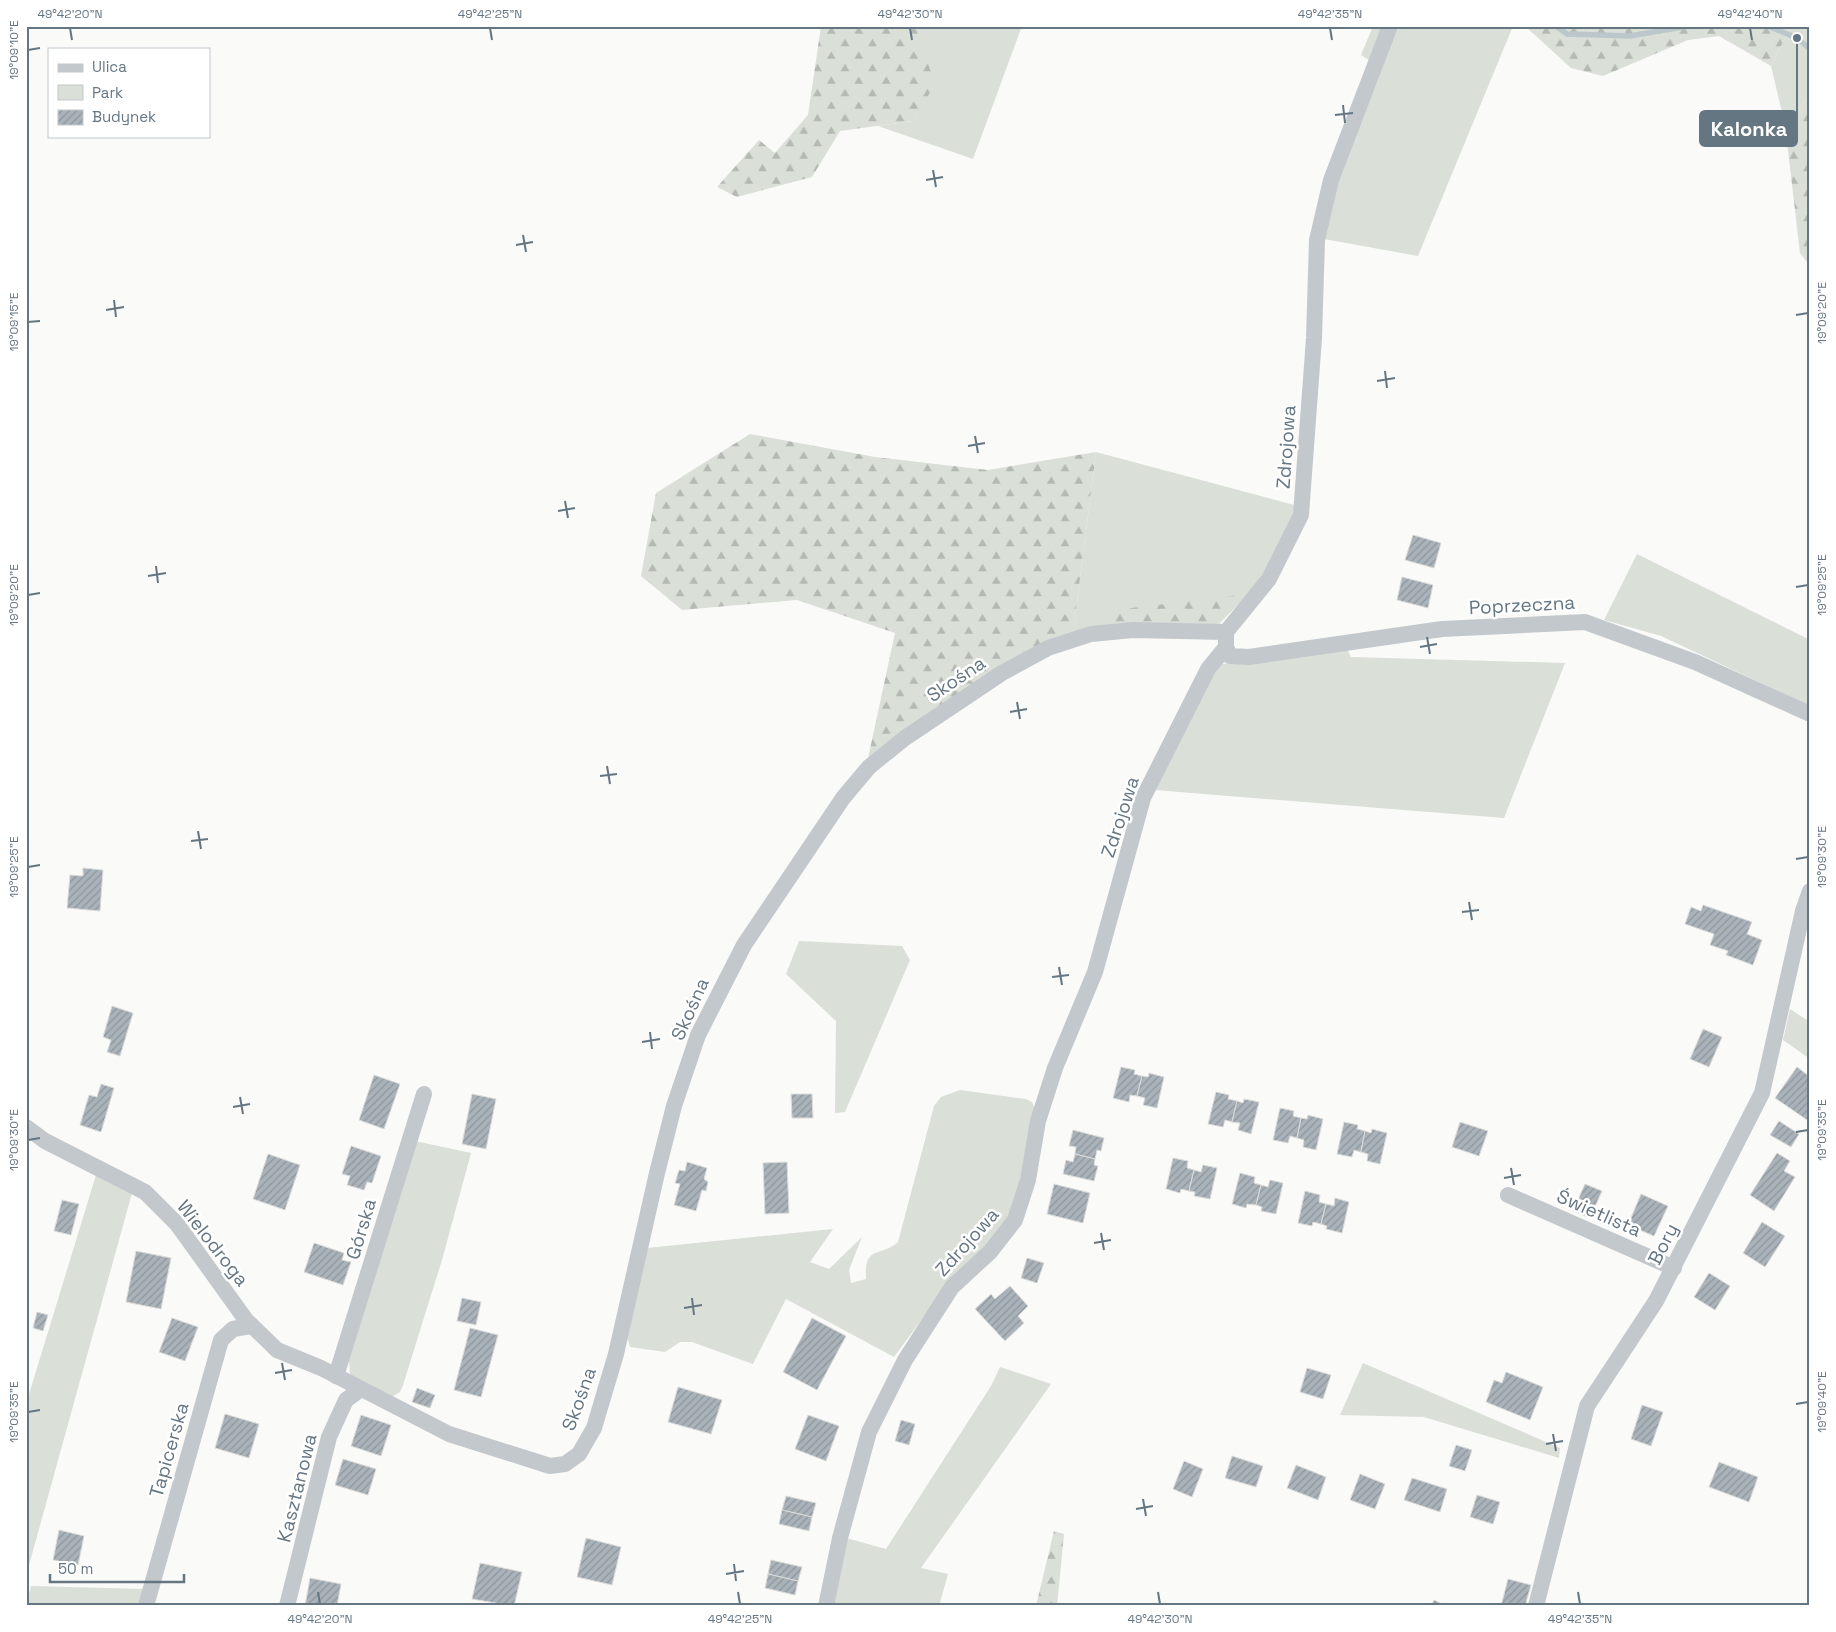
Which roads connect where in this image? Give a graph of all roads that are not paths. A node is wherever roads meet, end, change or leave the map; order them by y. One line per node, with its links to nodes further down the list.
1 (1390, 26): 2 (street, Zdrojowa)
2 (1226, 639): 3 (street, Poprzeczna); 11 (street, Skośna); 14 (street, Zdrojowa)
3 (1810, 714)
4 (1810, 891): 8 (street, Bory)
5 (424, 1094): 10 (street, Górska)
6 (26, 1127): 9 (street, Wielodroga)
7 (1508, 1194): 8 (street, Świetlista)
8 (1674, 1268): 15 (street, Bory)
9 (251, 1326): 10 (street, Wielodroga); 12 (street, Tapicerska)
10 (336, 1376): 11 (street, Wielodroga)
11 (361, 1389): 13 (street, Kasztanowa)
12 (146, 1606)
13 (287, 1606)
14 (826, 1606)
15 (1536, 1606)

